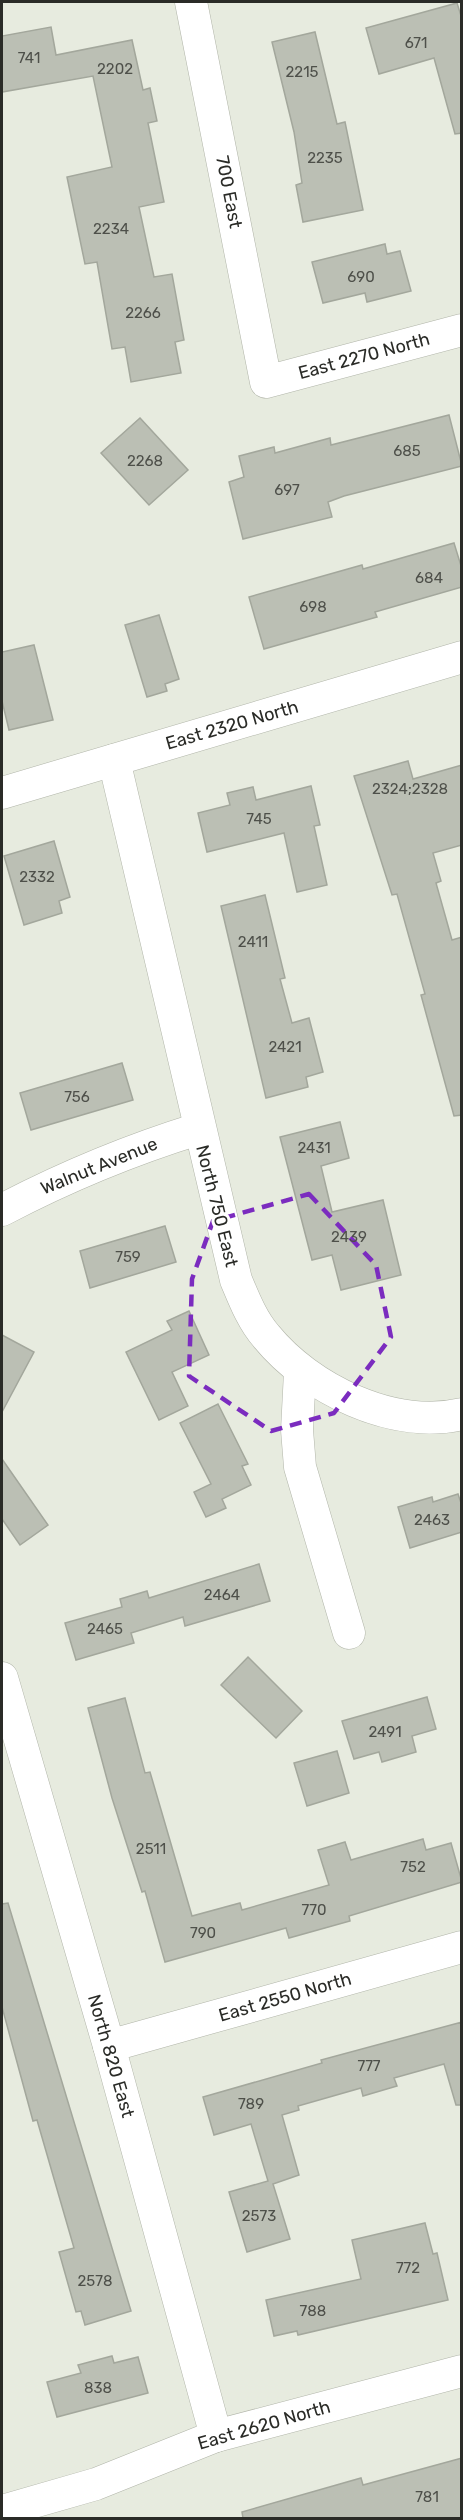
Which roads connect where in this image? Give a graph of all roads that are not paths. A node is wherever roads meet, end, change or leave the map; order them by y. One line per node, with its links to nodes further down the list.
1 (191, 2): 3 (street, 700 East)
2 (462, 330): 3 (street, East 2270 North)
3 (266, 382)
4 (462, 657): 5 (street, East 2320 North)
5 (114, 760): 6 (street, East 2320 North); 7 (street, North 750 East)
6 (2, 793)
7 (198, 1129): 8 (street, Walnut Avenue); 9 (street, North 750 East)
8 (2, 1210)
9 (300, 1372): 10 (street, North 750 East); 11 (street)
10 (462, 1414)
11 (349, 1633)
12 (2, 1678): 14 (street, North 820 East)
13 (462, 1947): 14 (street, East 2550 North)
14 (109, 2046): 16 (street, North 820 East)
15 (462, 2372): 16 (street, East 2620 North)
16 (216, 2436): 17 (street, East 2620 North)
17 (2, 2511)

